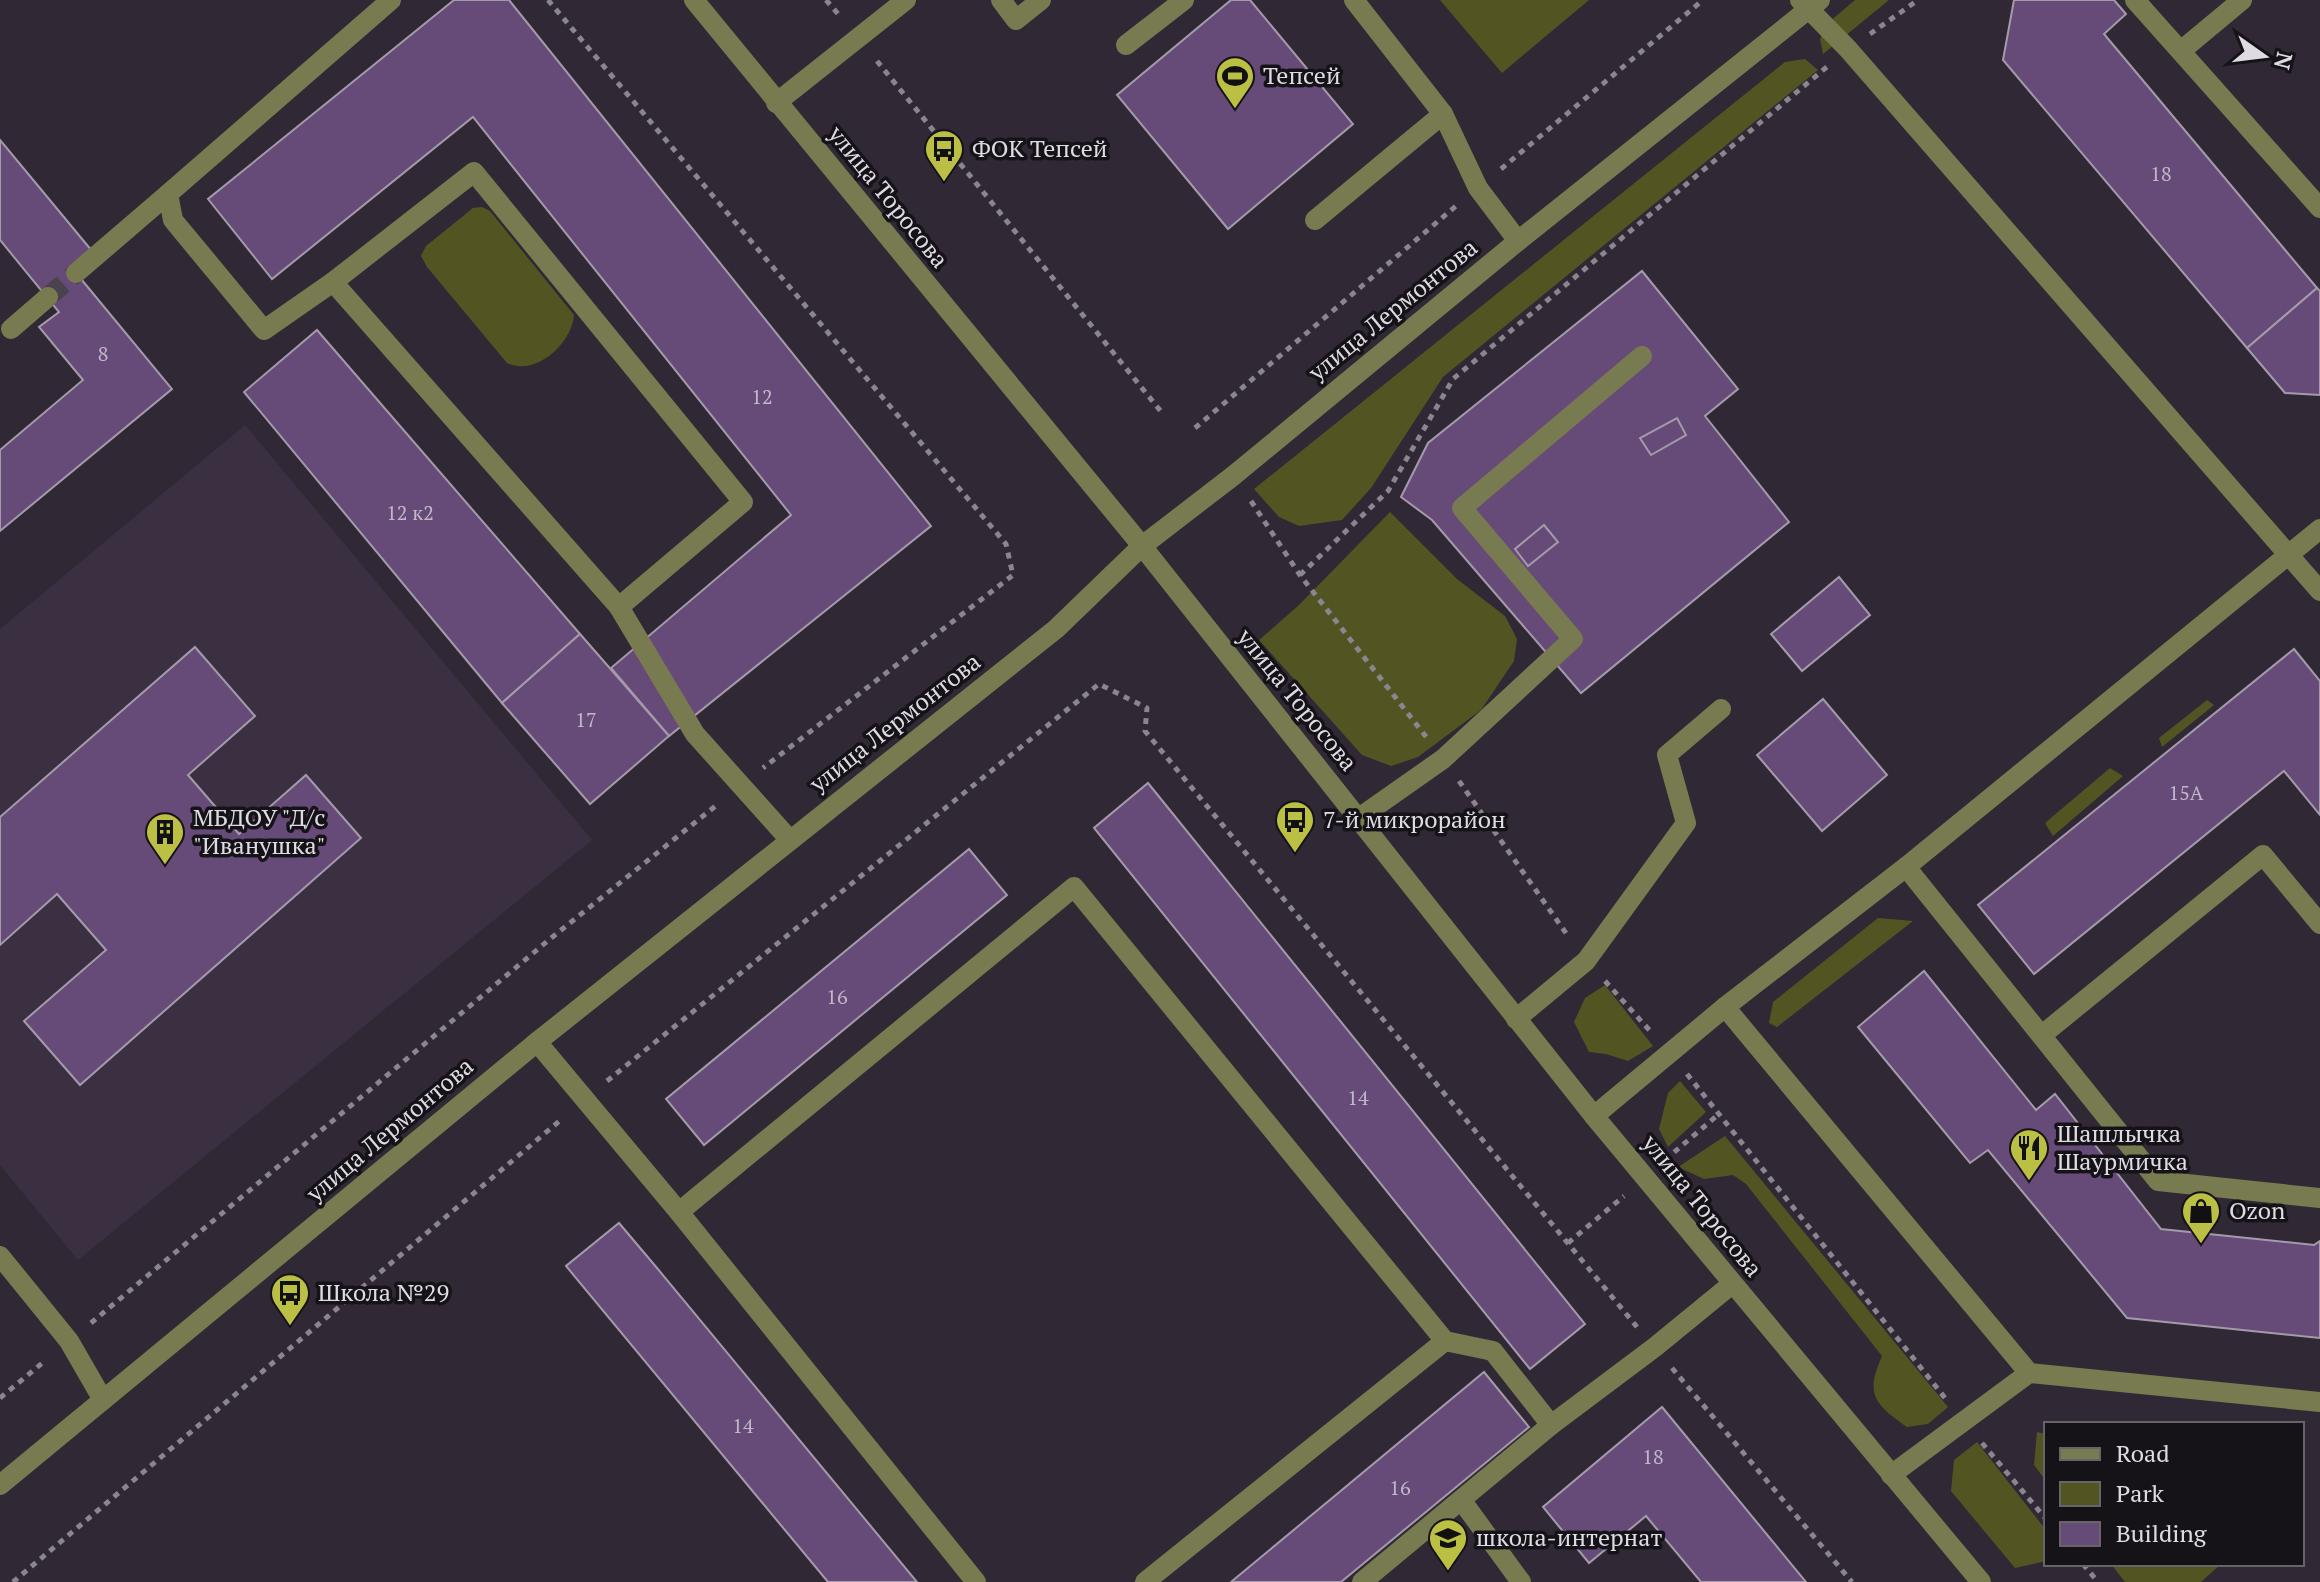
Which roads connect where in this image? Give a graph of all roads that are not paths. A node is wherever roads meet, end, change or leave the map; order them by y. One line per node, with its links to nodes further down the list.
1 (391, 0): 15 (street)
2 (694, 0): 13 (street, улица Торосова)
3 (906, 0): 13 (street)
4 (1001, 0): 5 (street)
5 (1041, 0)
6 (1184, 0): 11 (street)
7 (1354, 0): 14 (street)
8 (2135, 0): 12 (street)
9 (2242, 0): 12 (street)
10 (1810, 3): 18 (street, улица Лермонтова); 26 (street)
11 (1126, 45)
12 (2182, 50): 16 (street)
13 (776, 103): 25 (street, улица Торосова)
14 (1443, 114): 17 (street); 18 (street)
15 (168, 194): 19 (street); 20 (street)
16 (2320, 208)
17 (1315, 220)
18 (1518, 241): 25 (street, улица Лермонтова)
19 (76, 273)
20 (333, 282): 28 (street); 28 (street)
21 (48, 297): 22 (street)
22 (4, 328)
23 (1642, 356): 30 (street)
24 (2320, 529): 26 (street)
25 (1142, 546): 30 (street, улица Торосова); 31 (street, улица Лермонтова)
26 (2289, 553): 27 (street); 32 (street)
27 (2320, 591)
28 (619, 607): 31 (street)
29 (1721, 709): 35 (street)
30 (1359, 818): 35 (street, улица Торосова)
31 (789, 839): 37 (street, улица Лермонтова)
32 (1906, 867): 34 (street); 36 (street)
33 (2320, 924): 36 (street)
34 (1725, 1007): 38 (street); 44 (street)
35 (1516, 1019): 38 (street, улица Торосова)
36 (2042, 1035): 39 (street)
37 (537, 1042): 40 (street); 45 (street, улица Лермонтова)
38 (1594, 1116): 42 (street, улица Торосова)
39 (2320, 1198)
40 (679, 1212): 43 (street); 51 (street)
41 (0, 1256): 45 (street)
42 (1732, 1284): 47 (street); 48 (street, улица Торосова)
43 (1445, 1341): 47 (street); 52 (street)
44 (2029, 1373): 46 (street); 48 (street)
45 (103, 1400): 49 (street, улица Лермонтова)
46 (2320, 1402)
47 (1551, 1425): 50 (street)
48 (1891, 1475): 55 (street, улица Торосова)
49 (0, 1485)
50 (1462, 1501): 53 (street); 54 (street)
51 (976, 1582)
52 (1145, 1582)
53 (1362, 1582)
54 (1521, 1582)
55 (1981, 1582)

